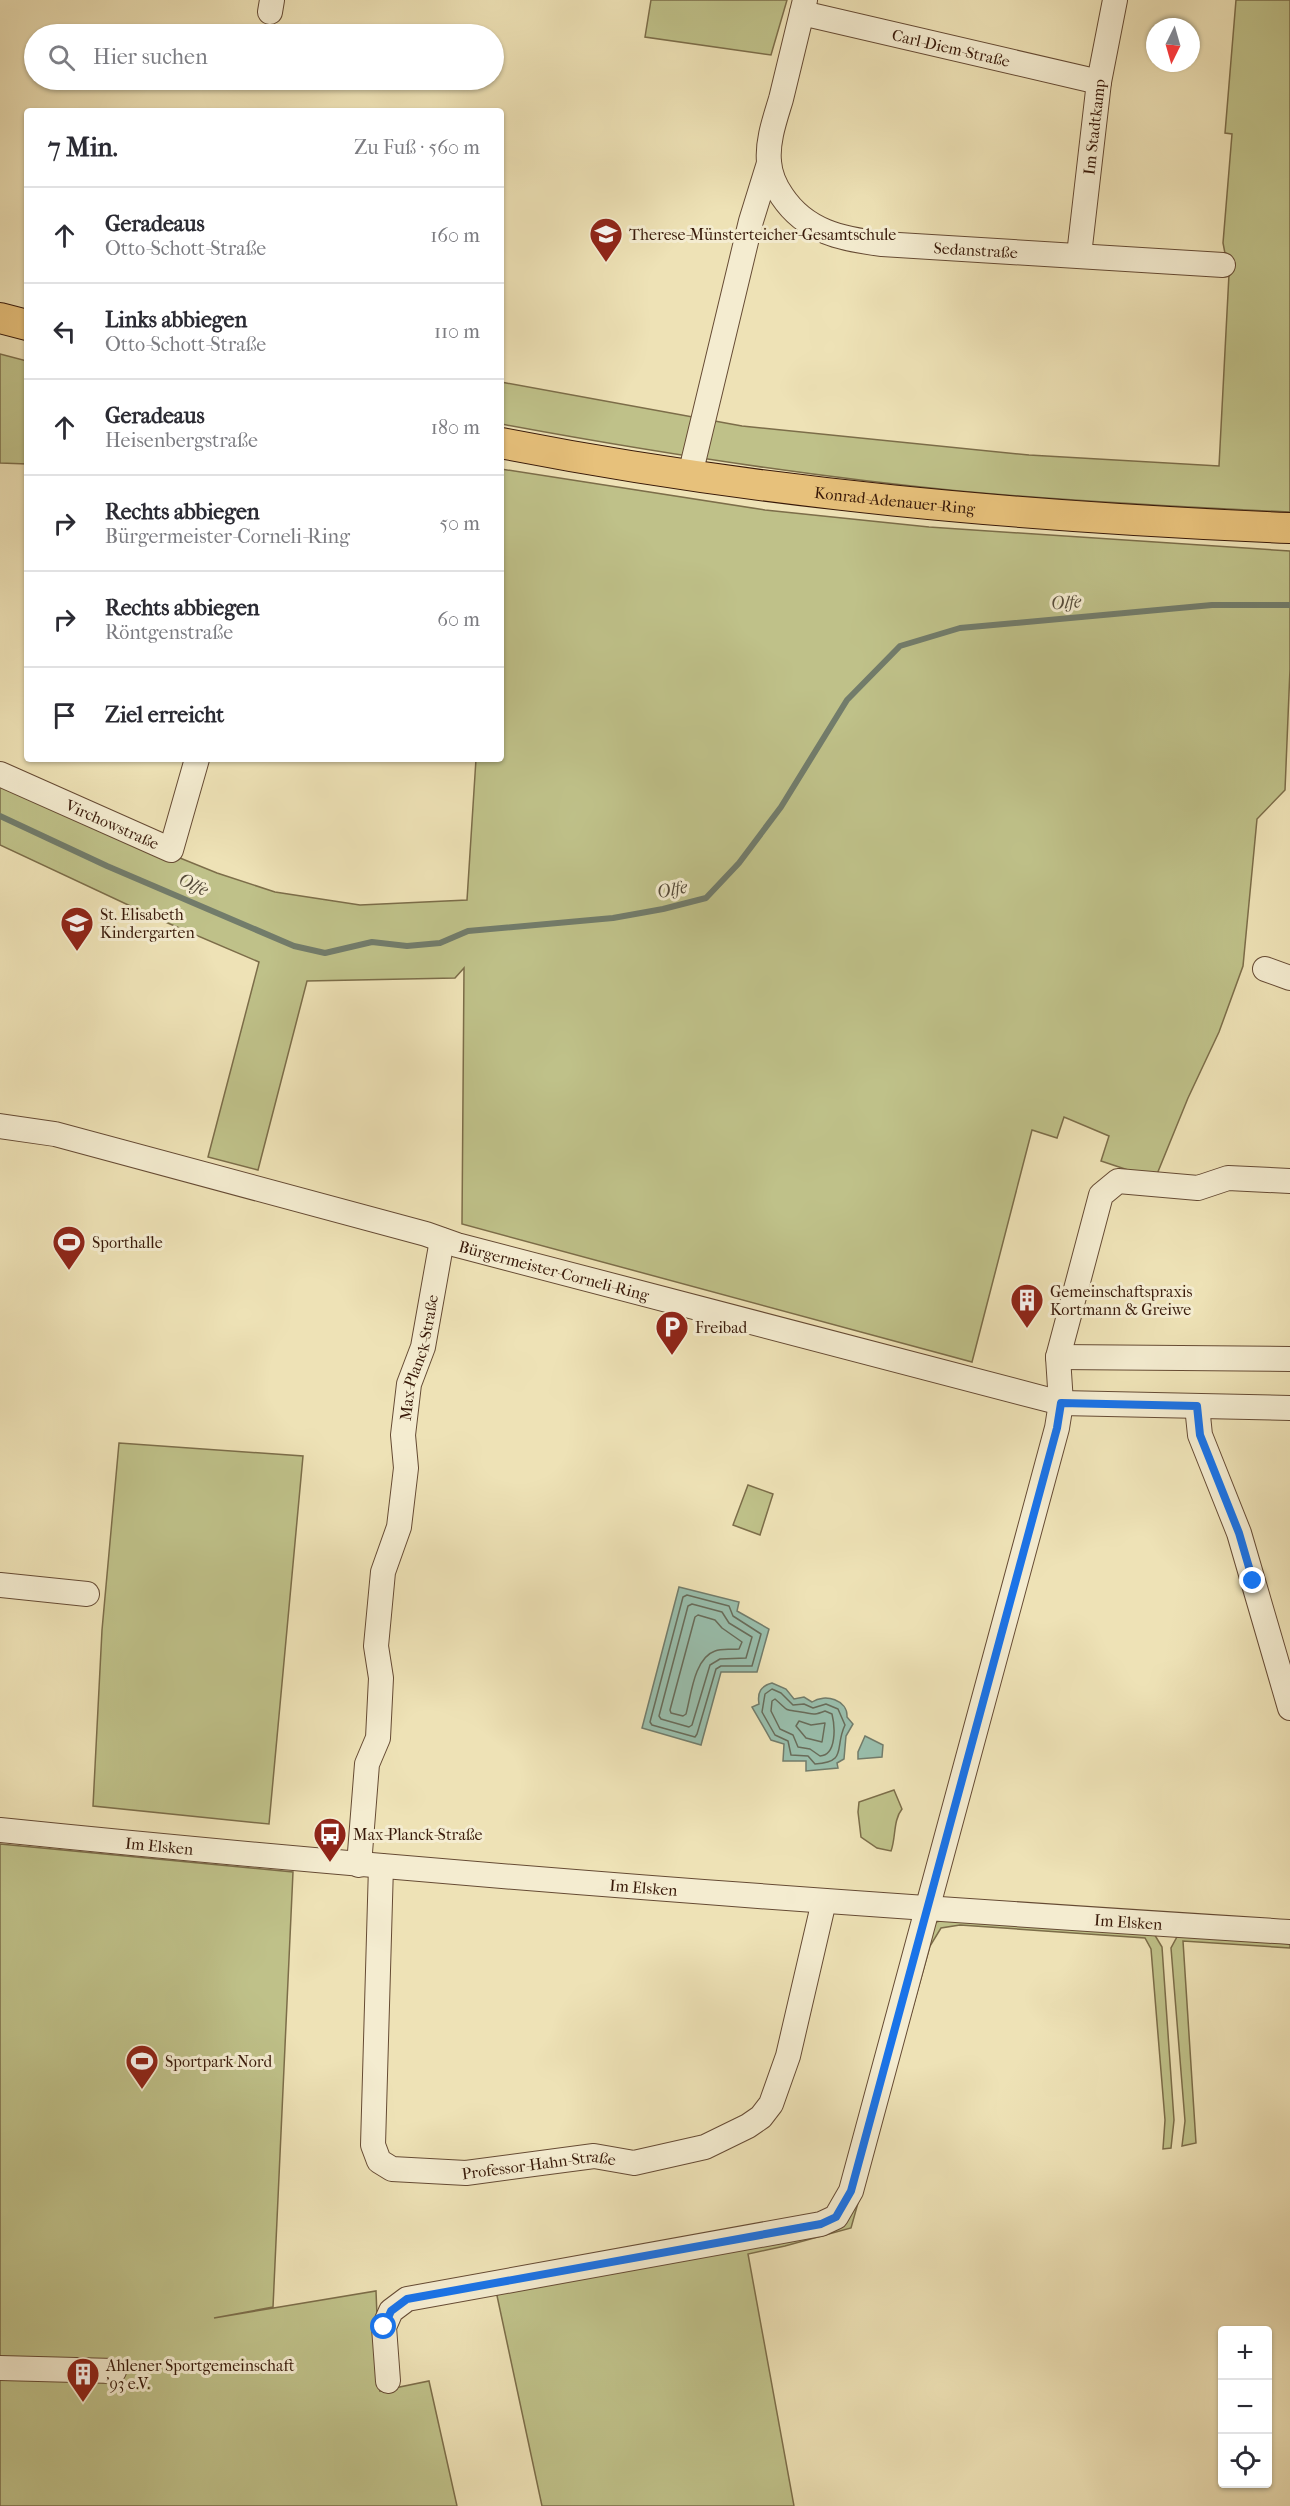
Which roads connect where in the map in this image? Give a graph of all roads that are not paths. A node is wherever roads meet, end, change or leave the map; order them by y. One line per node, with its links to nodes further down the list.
1 (1114, 0): 3 (street, Im Stadtkamp)
2 (804, 6): 3 (street, Carl-Diem-Straße); 4 (street, Sedanstraße)
3 (1099, 82): 5 (street, Im Stadtkamp)
4 (769, 163): 5 (street, Sedanstraße); 10 (street, Sedanstraße)
5 (1079, 255): 6 (street, Sedanstraße)
6 (1223, 265)
7 (0, 318): 8 (main road)
8 (24, 324)
9 (504, 444): 10 (main road, Konrad-Adenauer-Ring)
10 (690, 475): 11 (main road, Konrad-Adenauer-Ring)
11 (1290, 528)
12 (196, 762): 13 (street, Virchowstraße)
13 (0, 774)
14 (1265, 969): 15 (street)
15 (1290, 978)
16 (0, 1126): 18 (street, Bürgermeister-Corneli-Ring)
17 (1290, 1181): 19 (street)
18 (442, 1240): 21 (street, Bürgermeister-Corneli-Ring); 29 (street, Max-Planck-Straße)
19 (1058, 1356): 20 (street); 21 (street); 22 (street)
20 (1290, 1359)
21 (1028, 1395): 22 (street, Bürgermeister-Corneli-Ring)
22 (1061, 1403): 23 (street, Bürgermeister-Corneli-Ring); 31 (street)
23 (1197, 1406): 24 (street, Bürgermeister-Corneli-Ring); 27 (street)
24 (1290, 1408)
25 (0, 1585): 26 (street)
26 (87, 1594)
27 (1290, 1708)
28 (0, 1830): 29 (street, Im Elsken)
29 (370, 1866): 30 (street, Im Elsken); 30 (street, Professor-Hahn-Straße)
30 (825, 1901): 31 (street, Im Elsken)
31 (928, 1908): 32 (street, Im Elsken); 35 (street)
32 (1290, 1932)
33 (0, 2368): 34 (street)
34 (114, 2371)
35 (388, 2382)

